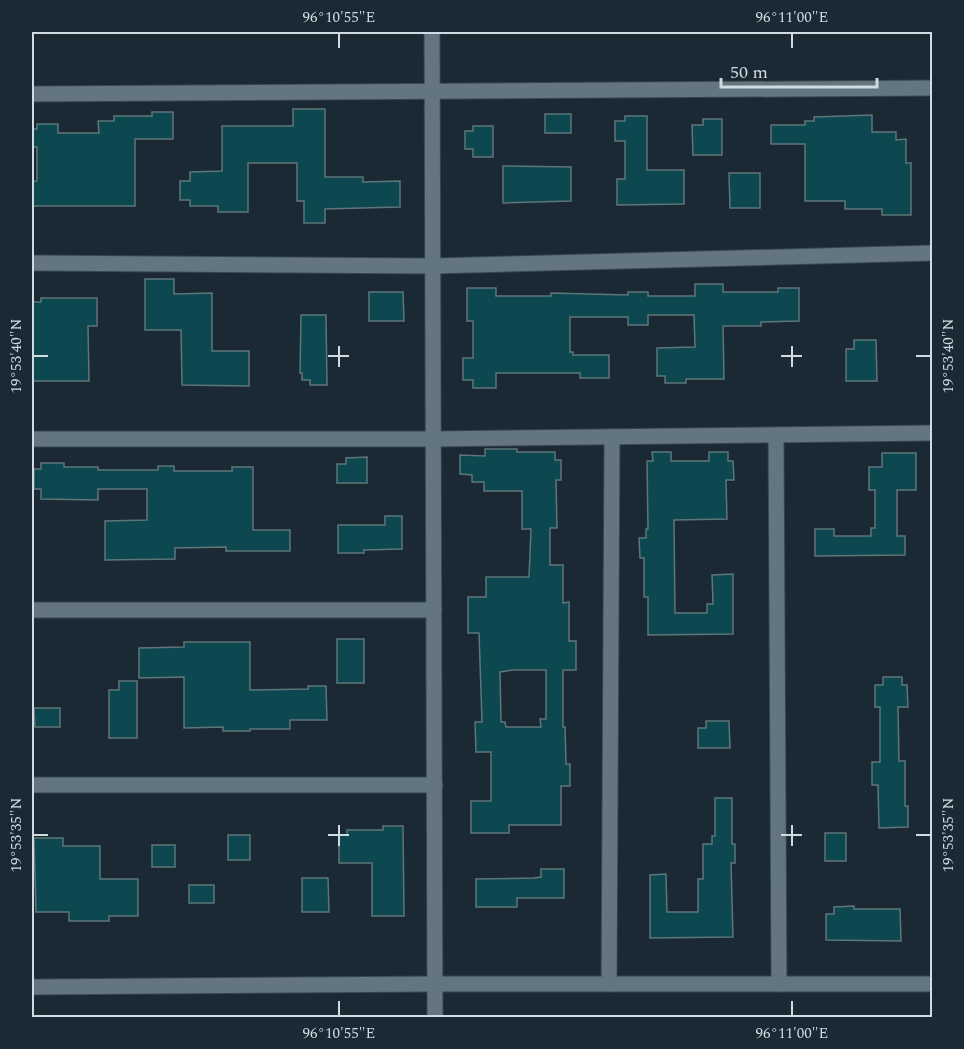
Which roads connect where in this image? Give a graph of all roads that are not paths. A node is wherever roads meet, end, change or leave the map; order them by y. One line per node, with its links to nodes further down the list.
1 (432, 32): 3 (street)
2 (933, 88): 3 (street)
3 (432, 91): 4 (street); 7 (street)
4 (32, 94)
5 (933, 253): 7 (street)
6 (32, 263): 7 (street)
7 (433, 266): 12 (street)
8 (933, 433): 9 (street)
9 (776, 435): 10 (street); 19 (street)
10 (612, 437): 12 (street); 18 (street)
11 (32, 439): 12 (street)
12 (433, 439): 14 (street)
13 (32, 610): 14 (street)
14 (434, 610): 16 (street)
15 (32, 785): 16 (street)
16 (435, 785): 17 (street)
17 (435, 984): 18 (street); 21 (street); 22 (street)
18 (609, 984): 19 (street)
19 (779, 984): 20 (street)
20 (933, 984)
21 (32, 987)
22 (435, 1017)

